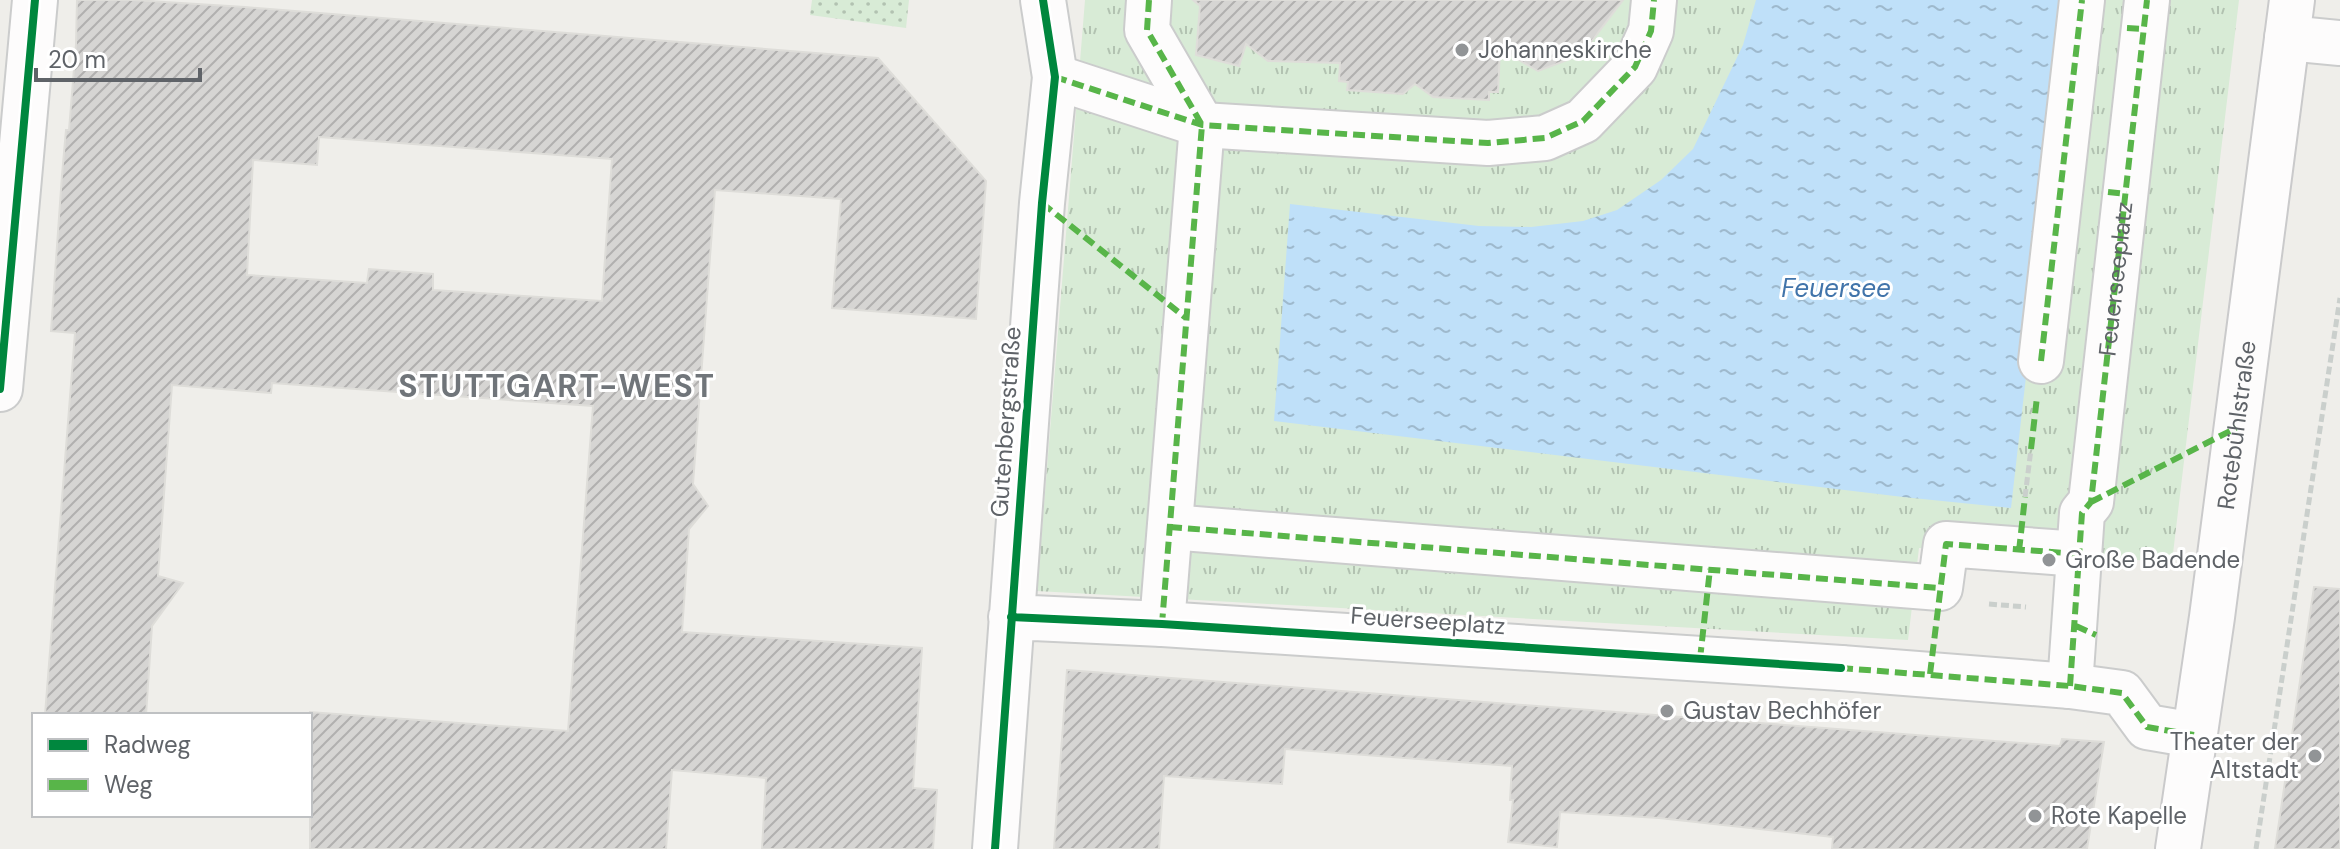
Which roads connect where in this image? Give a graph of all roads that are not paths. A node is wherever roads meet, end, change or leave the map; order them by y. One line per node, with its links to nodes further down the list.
1 (35, 0): 12 (street)
2 (1043, 0): 9 (street, Gutenbergstraße)
3 (1149, 0): 10 (street)
4 (1654, 0): 10 (street)
5 (2082, 0): 11 (street)
6 (2147, 0): 14 (street, Feuerseeplatz)
7 (2290, 19): 8 (street); 18 (street, Rotebühlstraße)
8 (2340, 43)
9 (1055, 77): 10 (street); 15 (street, Gutenbergstraße)
10 (1202, 125): 13 (street)
11 (2041, 361)
12 (0, 389)
13 (1170, 527): 14 (street); 16 (street)
14 (2079, 554): 17 (street, Feuerseeplatz)
15 (1011, 617): 16 (street, Feuerseeplatz); 19 (street, Gutenbergstraße)
16 (1162, 624): 17 (street, Feuerseeplatz)
17 (2070, 686): 18 (street, Feuerseeplatz)
18 (2194, 735): 20 (street, Rotebühlstraße)
19 (995, 849)
20 (2178, 849)

